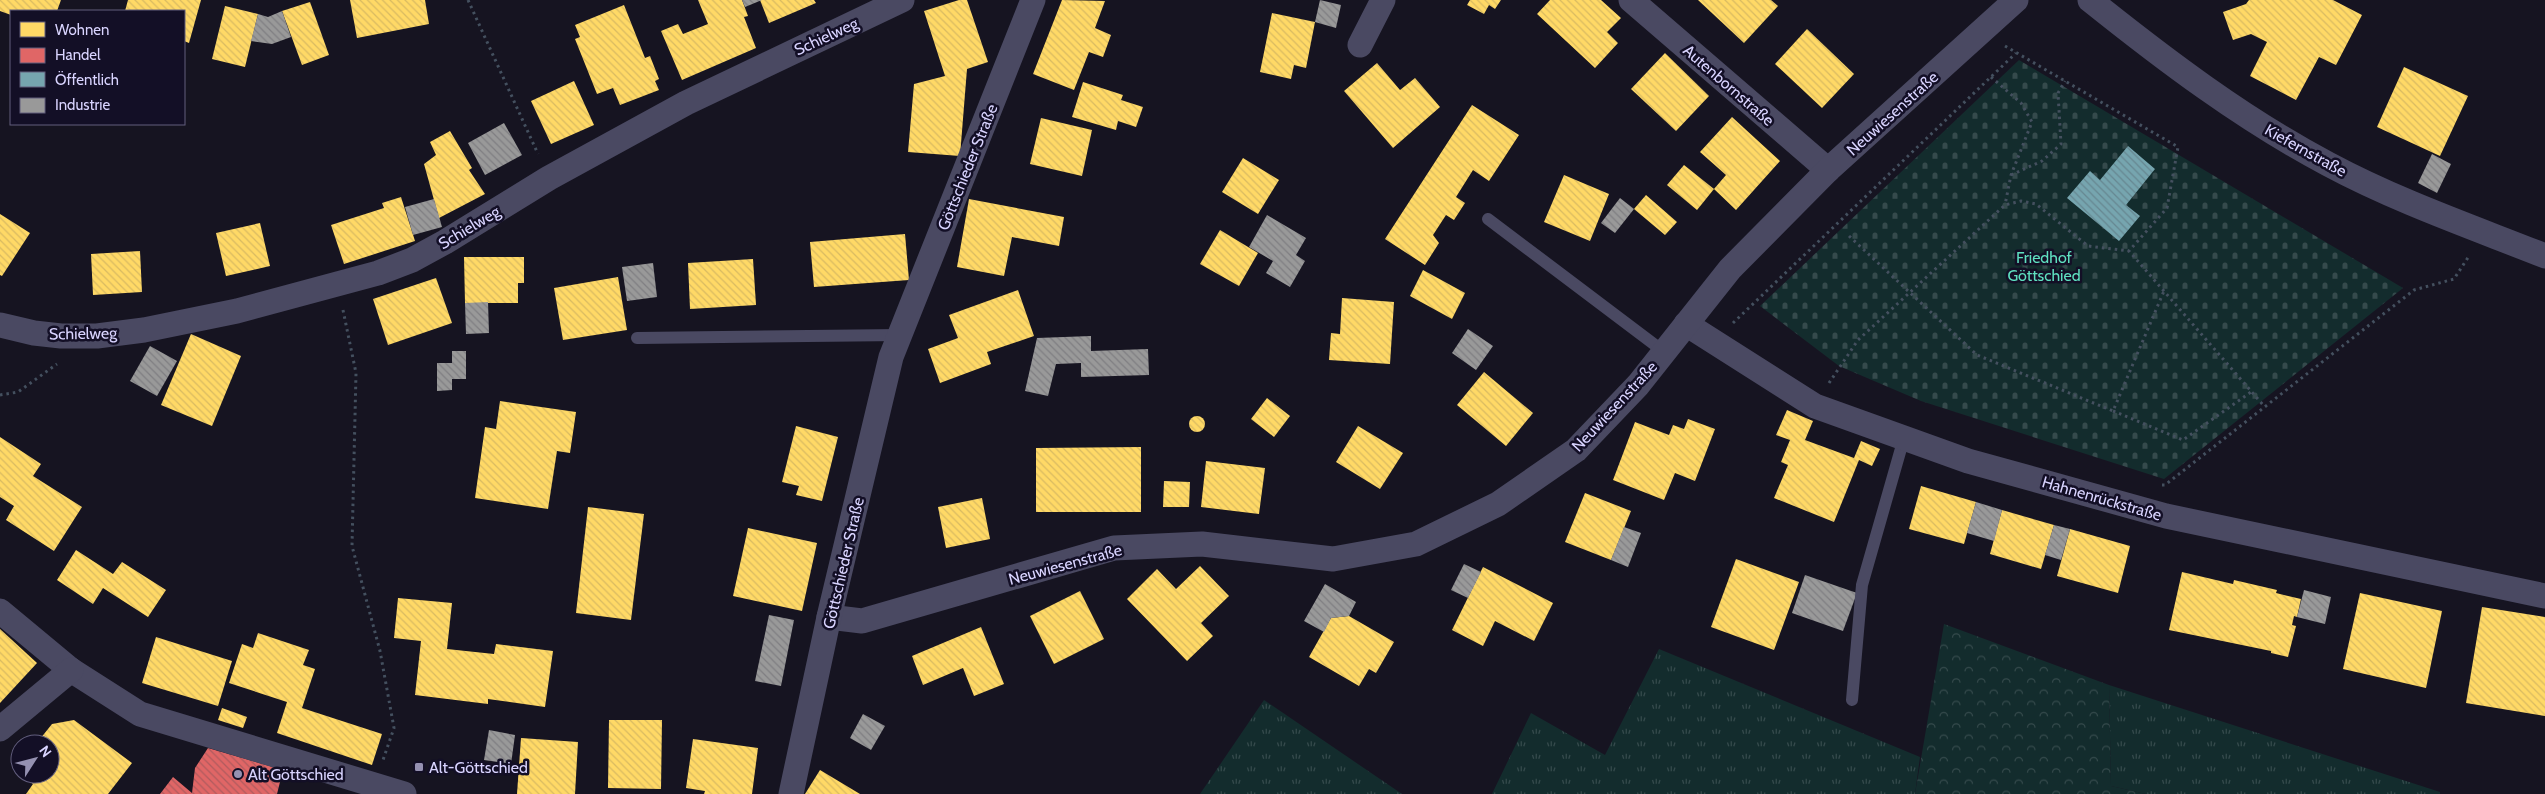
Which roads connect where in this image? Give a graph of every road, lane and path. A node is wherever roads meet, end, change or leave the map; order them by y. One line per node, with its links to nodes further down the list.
1 (468, 0): 15 (path)
2 (902, 0): 15 (street, Schielweg)
3 (1034, 0): 27 (street, Göttschieder Straße)
4 (1383, 0): 9 (street)
5 (1631, 0): 13 (street, Autenbornstraße)
6 (2016, 0): 8 (street, Neuwiesenstraße)
7 (2090, 0): 18 (street, Kiefernstraße)
8 (1981, 32): 10 (path); 13 (street, Neuwiesenstraße)
9 (1360, 45)
10 (2016, 53): 11 (path); 12 (path)
11 (1990, 77): 14 (path); 30 (path)
12 (2065, 81): 14 (path); 20 (path)
13 (1828, 170): 25 (street, Neuwiesenstraße)
14 (2011, 175): 16 (path)
15 (549, 178): 22 (street, Schielweg)
16 (2005, 205): 20 (path); 24 (path)
17 (1488, 219): 31 (lane)
18 (2484, 232): 21 (street, Kiefernstraße); 35 (path)
19 (1849, 236): 24 (path)
20 (2129, 251): 23 (path)
21 (2545, 256)
22 (338, 285): 28 (street, Schielweg); 45 (path)
23 (2164, 291): 32 (path); 36 (path)
24 (1910, 293): 34 (path); 36 (path)
25 (1686, 324): 30 (street, Hahnenrückstraße); 31 (street, Neuwiesenstraße)
26 (0, 325): 28 (street, Schielweg)
27 (901, 335): 29 (lane); 41 (street, Göttschieder Straße)
28 (96, 336): 33 (path)
29 (637, 338)
30 (1713, 342): 34 (street, Hahnenrückstraße)
31 (1664, 351): 41 (street, Neuwiesenstraße)
32 (2251, 392): 35 (path); 36 (path)
33 (0, 395)
34 (1815, 406): 37 (street, Hahnenrückstraße)
35 (2264, 406): 38 (path)
36 (2112, 411)
37 (1904, 438): 39 (street, Hahnenrückstraße); 43 (lane)
38 (2156, 483)
39 (2545, 596)
40 (0, 610): 42 (street)
41 (830, 617): 47 (street, Göttschieder Straße)
42 (71, 670): 44 (street); 45 (street)
43 (1852, 700)
44 (0, 729)
45 (374, 785): 46 (street)
46 (404, 794)
47 (791, 794)

